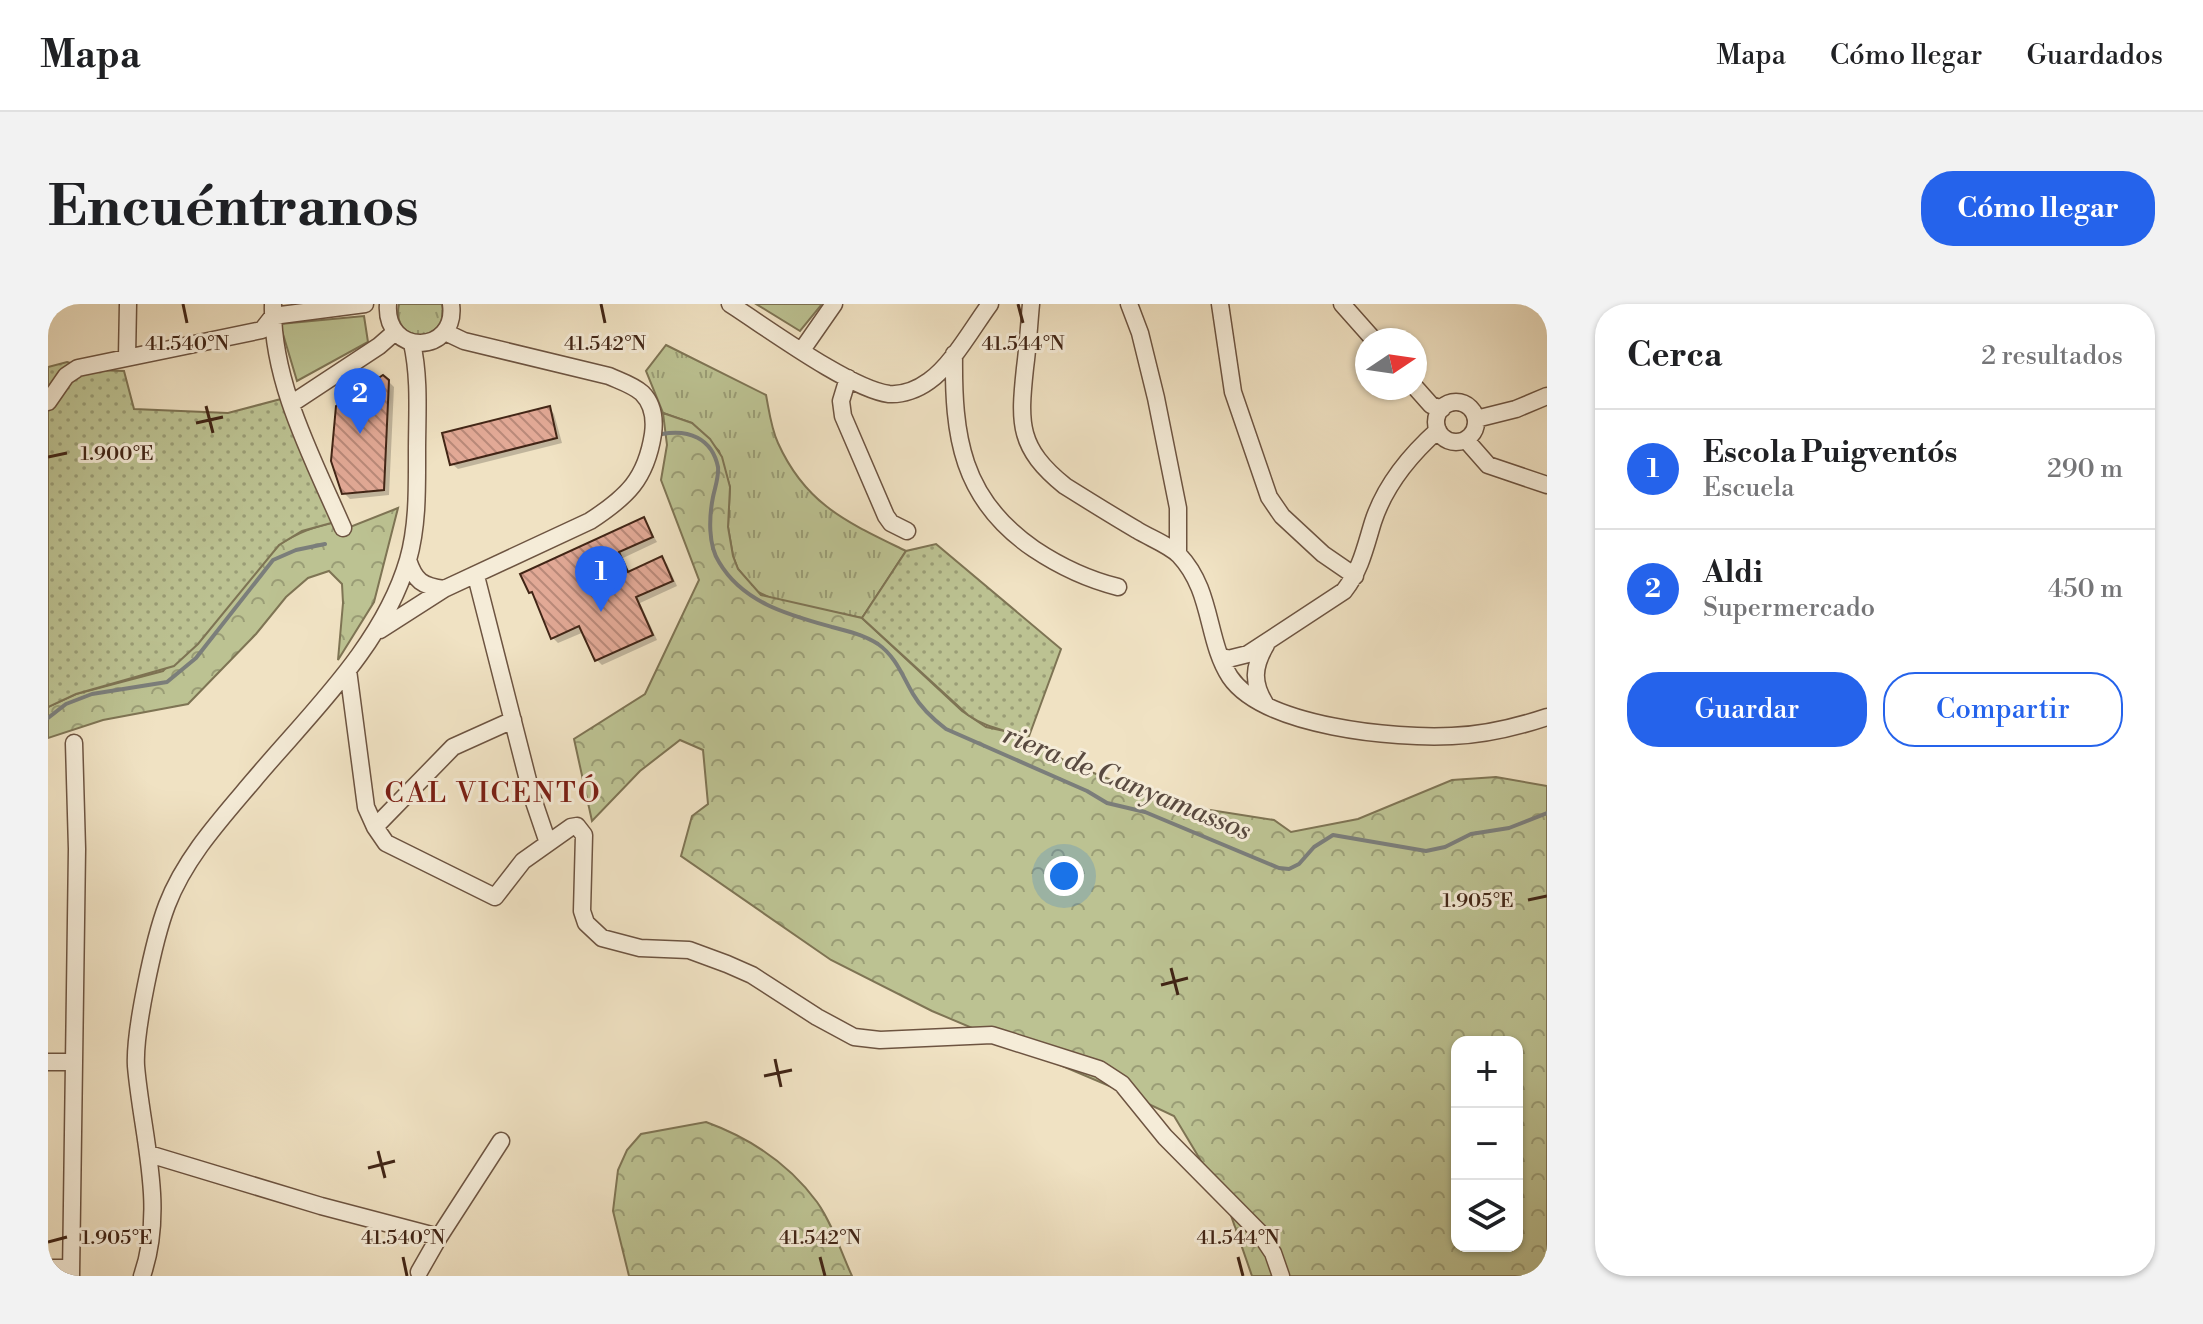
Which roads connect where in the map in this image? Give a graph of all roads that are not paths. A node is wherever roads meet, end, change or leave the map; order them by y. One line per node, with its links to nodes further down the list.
1 (128, 304): 22 (street)
2 (365, 304): 13 (street)
3 (374, 304): 4 (street)
4 (388, 304): 16 (street)
5 (730, 304): 20 (street)
6 (834, 304): 20 (street)
7 (1031, 304): 36 (street)
8 (1129, 304): 36 (street)
9 (1220, 304): 39 (street)
10 (1342, 304): 15 (street)
11 (455, 305): 17 (street)
12 (989, 306): 21 (street)
13 (298, 309): 14 (street)
14 (273, 310): 22 (street); 28 (street)
15 (1363, 328)
16 (395, 332): 19 (street); 28 (street)
17 (445, 332): 18 (street); 38 (street)
18 (430, 342): 19 (street); 23 (street)
19 (412, 343): 23 (street)
20 (802, 350): 24 (street)
21 (954, 354): 24 (street); 40 (street)
22 (127, 357): 27 (street)
23 (418, 371): 37 (street)
24 (848, 378): 35 (street)
25 (1547, 396): 30 (street)
26 (1427, 400): 29 (street)
27 (48, 402)
28 (291, 404): 34 (street)
29 (1442, 409): 30 (street); 31 (street)
30 (1476, 419): 32 (street)
31 (1438, 430): 32 (street); 39 (street)
32 (1466, 440): 33 (street)
33 (1547, 485)
34 (343, 528)
35 (907, 531)
36 (1178, 554): 44 (street)
37 (408, 560): 41 (street); 42 (street)
38 (476, 576): 41 (street); 48 (street)
39 (1355, 576): 43 (street)
40 (1118, 587)
41 (444, 589): 42 (street)
42 (375, 633): 45 (street)
43 (1269, 641): 44 (street); 46 (street)
44 (1220, 656): 46 (street)
45 (348, 670): 50 (street); 55 (street)
46 (1268, 707): 47 (street)
47 (1547, 717)
48 (513, 720): 50 (street); 51 (street)
49 (74, 743): 53 (street)
50 (375, 827): 51 (street)
51 (548, 843): 61 (street)
52 (48, 1062): 53 (street)
53 (74, 1062): 58 (street)
54 (501, 1141): 56 (street)
55 (149, 1154): 56 (street); 60 (street)
56 (439, 1237): 59 (street)
57 (48, 1268): 58 (street)
58 (71, 1272)
59 (419, 1272)
60 (142, 1276)
61 (1281, 1276)

